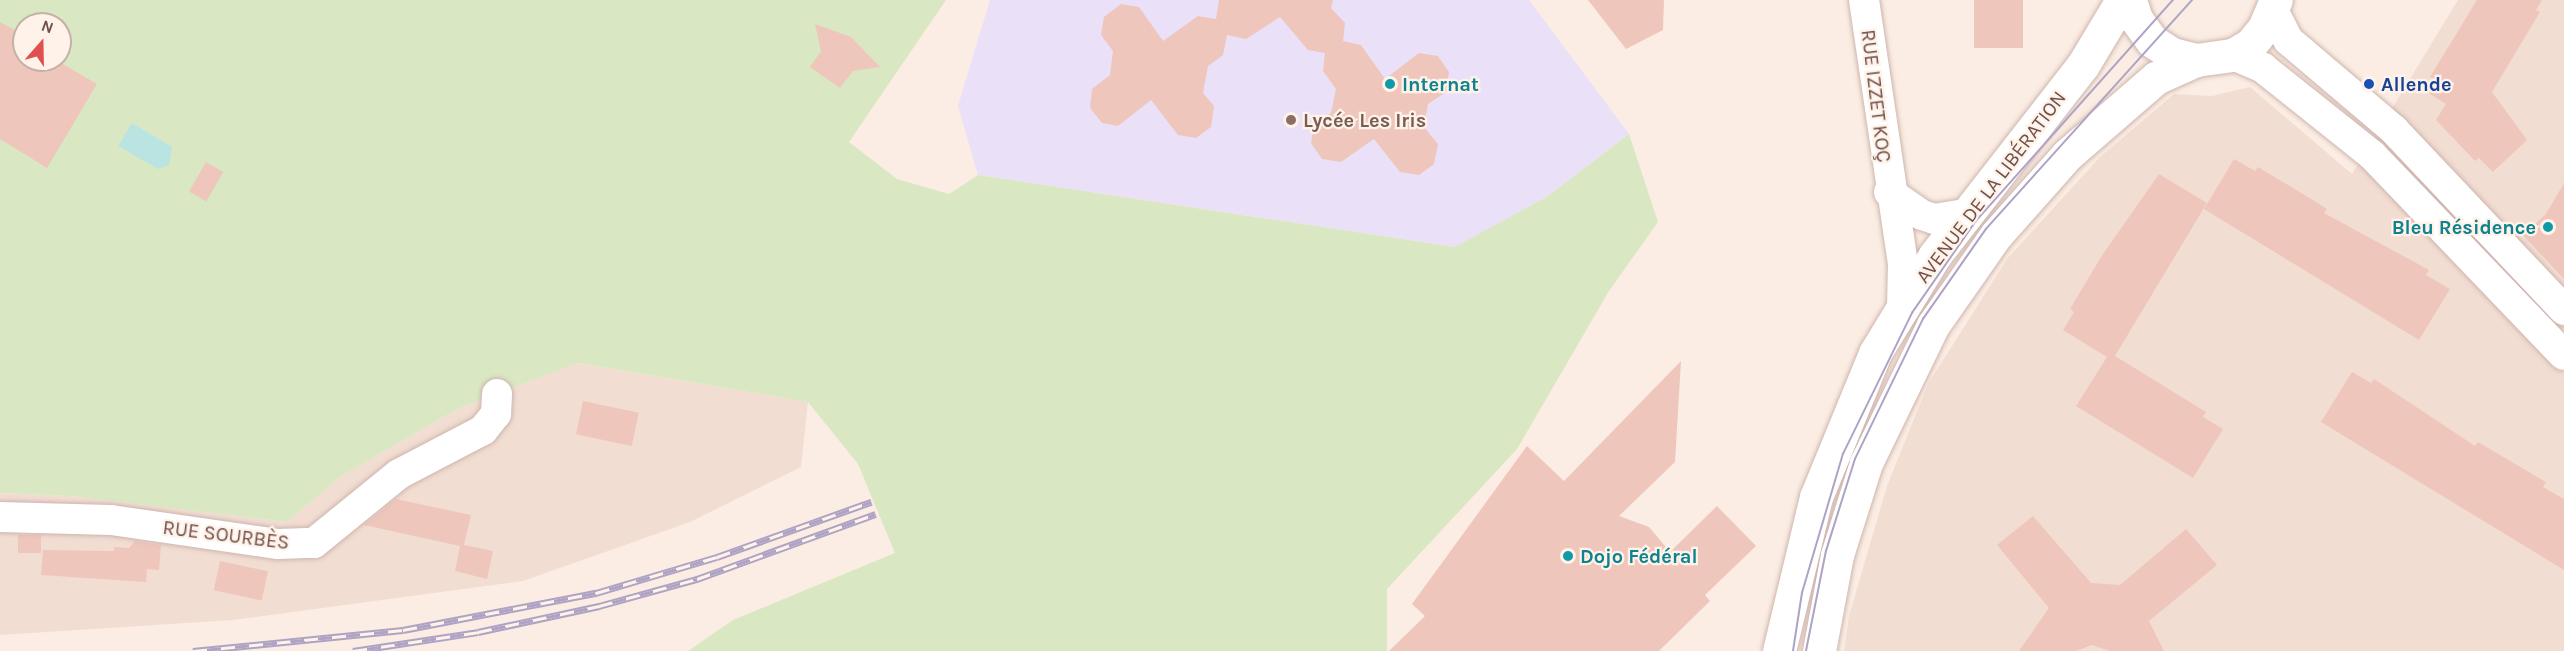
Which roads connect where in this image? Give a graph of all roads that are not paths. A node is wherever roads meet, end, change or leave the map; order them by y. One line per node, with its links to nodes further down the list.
1 (1864, 0): 7 (street, RUE IZZET KOÇ)
2 (2122, 0): 8 (street, AVENUE DE LA LIBÉRATION)
3 (2130, 0): 6 (street)
4 (2274, 5): 5 (street); 10 (street)
5 (2233, 55): 6 (street); 11 (street)
6 (2196, 60): 15 (street, AVENUE DE LA LIBÉRATION)
7 (1889, 192): 8 (street); 9 (street, RUE IZZET KOÇ)
8 (1965, 214): 9 (street, AVENUE DE LA LIBÉRATION)
9 (1902, 306): 14 (street, AVENUE DE LA LIBÉRATION)
10 (2564, 310)
11 (2564, 356)
12 (497, 394): 13 (street, RUE SOURBÈS)
13 (0, 517)
14 (1779, 651)
15 (1819, 651)

